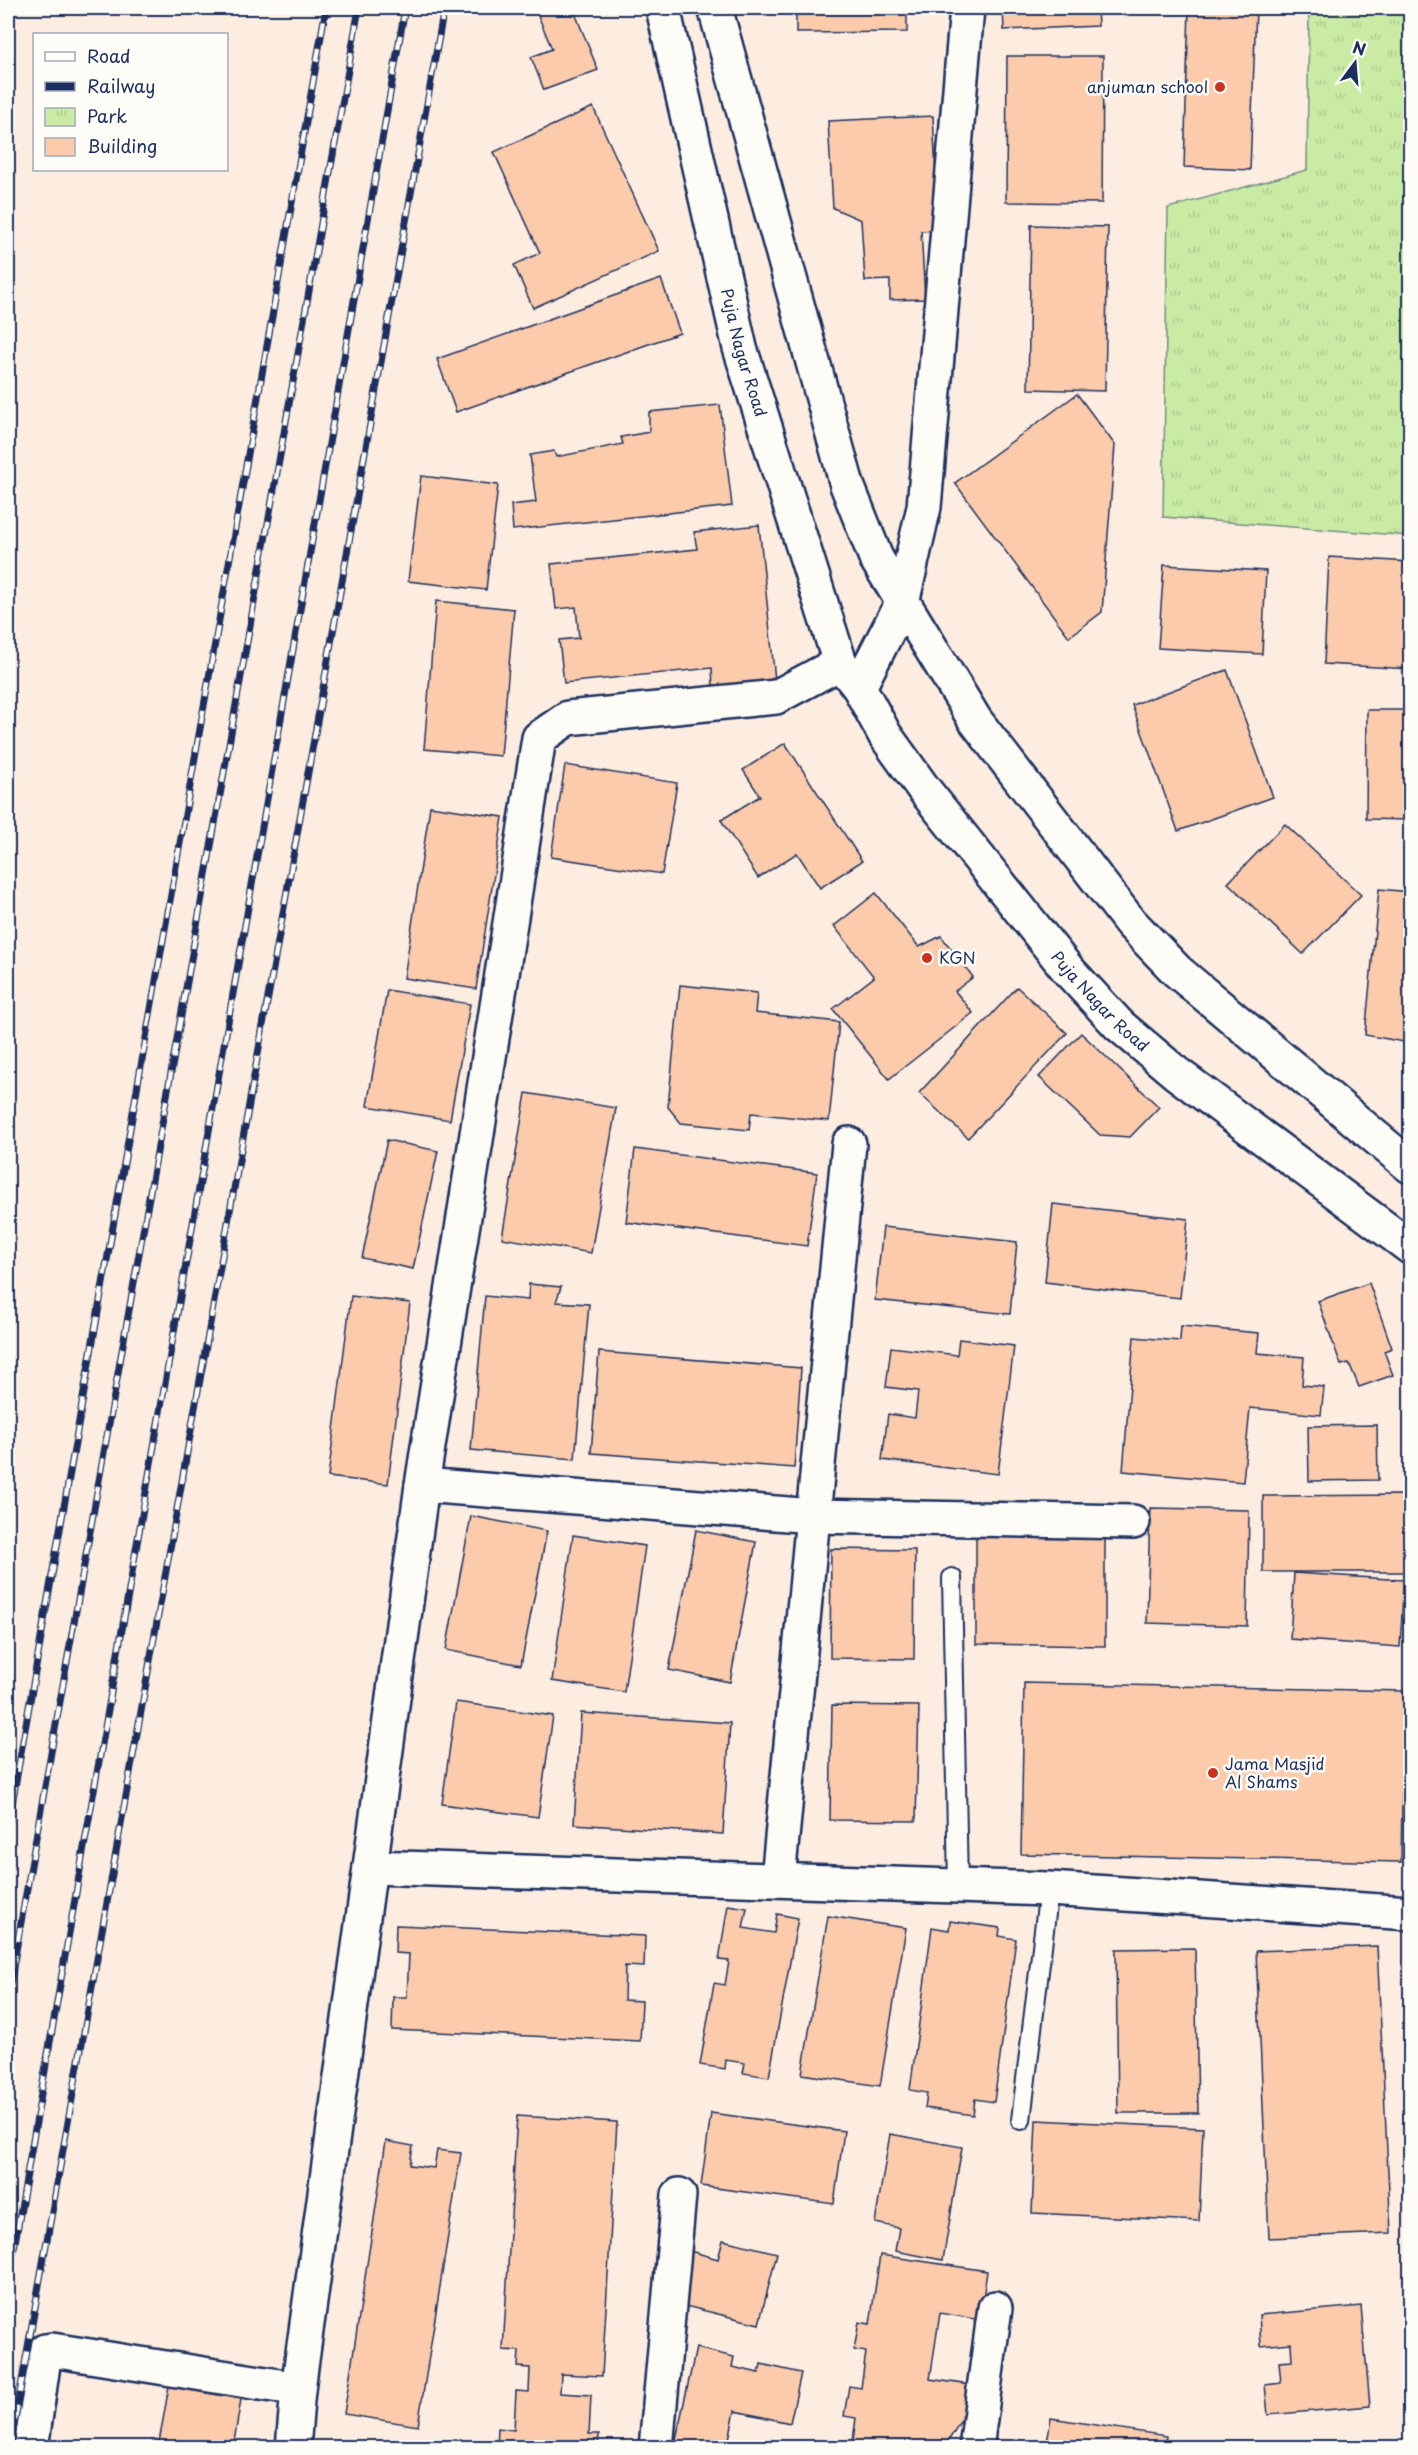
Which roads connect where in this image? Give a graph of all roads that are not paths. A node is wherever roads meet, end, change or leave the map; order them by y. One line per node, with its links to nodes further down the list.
1 (663, 8): 5 (street, Puja Nagar Road)
2 (715, 8): 4 (street)
3 (967, 8): 4 (street)
4 (902, 603): 5 (street); 7 (street)
5 (849, 675): 8 (street, Puja Nagar Road); 9 (street)
6 (849, 1144): 10 (street)
7 (1410, 1166)
8 (1410, 1247)
9 (422, 1485): 10 (street); 13 (street)
10 (813, 1516): 11 (street); 14 (street)
11 (1133, 1522)
12 (952, 1578): 15 (lane)
13 (370, 1867): 14 (street); 21 (street)
14 (778, 1879): 15 (street)
15 (957, 1887): 16 (street)
16 (1049, 1889): 17 (street); 18 (lane)
17 (1410, 1914)
18 (1021, 2120)
19 (679, 2195): 24 (street)
20 (995, 2308): 25 (street)
21 (298, 2390): 22 (street); 23 (street)
22 (31, 2448)
23 (293, 2448)
24 (656, 2448)
25 (976, 2448)

